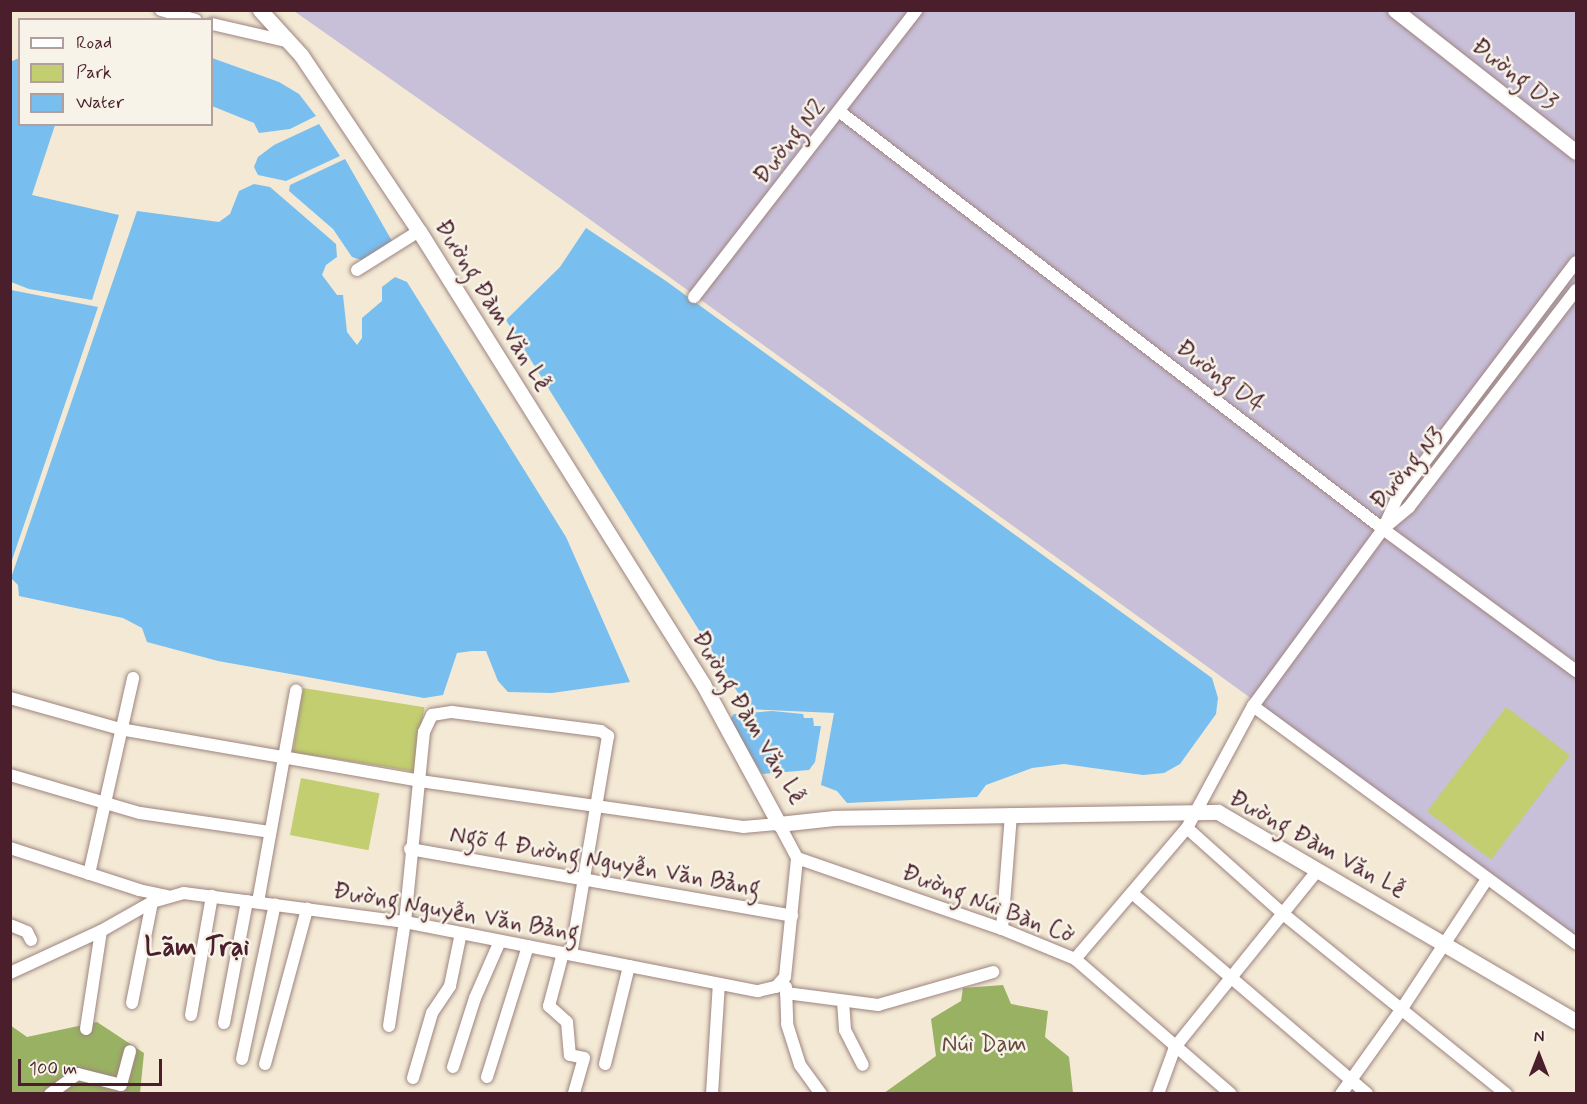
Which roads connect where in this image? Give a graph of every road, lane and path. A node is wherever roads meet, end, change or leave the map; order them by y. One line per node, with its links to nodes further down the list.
1 (161, 10): 5 (street)
2 (260, 10): 7 (main road, Đường Đàm Văn Lễ)
3 (917, 10): 8 (street, Đường N2)
4 (1395, 10): 9 (main road, Đường D3)
5 (189, 16)
6 (213, 24): 7 (street)
7 (290, 42): 10 (main road, Đường Đàm Văn Lễ)
8 (840, 112): 14 (street, Đường N2); 15 (street, Đường D4)
9 (1576, 152)
10 (419, 231): 12 (street); 29 (main road, Đường Đàm Văn Lễ)
11 (1576, 262): 15 (street, Đường N3)
12 (357, 270)
13 (1576, 290): 15 (street, Đường N3)
14 (694, 297)
15 (1383, 529): 16 (street, Đường D4); 20 (street)
16 (1576, 671)
17 (134, 678): 21 (street)
18 (296, 690): 22 (street)
19 (10, 698): 21 (street)
20 (1253, 706): 27 (street); 37 (street)
21 (120, 729): 22 (street); 25 (street)
22 (286, 757): 24 (street); 31 (street)
23 (10, 775): 25 (street)
24 (420, 781): 26 (street); 26 (street); 33 (street)
25 (105, 803): 31 (street); 36 (street)
26 (599, 805): 29 (street); 38 (street)
27 (1197, 810): 28 (main road, Đường Đàm Văn Lễ); 30 (street); 35 (main road, Đường Đàm Văn Lễ)
28 (1011, 814): 29 (main road, Đường Đàm Văn Lễ); 50 (street)
29 (779, 824): 34 (street)
30 (1187, 828): 39 (street); 46 (street)
31 (270, 832): 42 (street)
32 (10, 848): 36 (street)
33 (410, 849): 38 (street, Ngõ 4 Đường Nguyễn Văn Bảng); 48 (street)
34 (797, 858): 47 (street); 50 (street, Đường Núi Bàn Cờ)
35 (1317, 871): 46 (street); 56 (main road, Đường Đàm Văn Lễ)
36 (89, 874): 40 (street)
37 (1487, 879): 55 (street); 56 (street)
38 (585, 881): 47 (street, Ngõ 4 Đường Nguyễn Văn Bảng); 58 (street)
39 (1132, 893): 59 (street); 64 (street)
40 (167, 896): 41 (street, Đường Nguyễn Văn Bảng); 43 (street, Đường Nguyễn Văn Bảng)
41 (213, 896): 42 (street, Đường Nguyễn Văn Bảng); 70 (street)
42 (252, 901): 44 (street, Đường Nguyễn Văn Bảng); 72 (street)
43 (152, 902): 51 (street, Đường Nguyễn Văn Bảng); 68 (street)
44 (275, 904): 45 (street, Đường Nguyễn Văn Bảng); 77 (street)
45 (307, 909): 48 (street, Đường Nguyễn Văn Bảng); 78 (street)
46 (1282, 913): 64 (street); 69 (street)
47 (792, 916): 63 (street)
48 (405, 922): 52 (street, Đường Nguyễn Văn Bảng); 73 (street)
49 (10, 925): 53 (street)
50 (1002, 929): 59 (street, Đường Núi Bàn Cờ)
51 (101, 931): 61 (street, Đường Nguyễn Văn Bảng); 74 (street)
52 (461, 933): 54 (street, Đường Nguyễn Văn Bảng); 83 (street)
53 (31, 940)
54 (500, 940): 57 (street, Đường Nguyễn Văn Bảng); 81 (street)
55 (1576, 943)
56 (1445, 944): 69 (street); 71 (main road, Đường Đàm Văn Lễ)
57 (528, 946): 58 (street, Đường Nguyễn Văn Bảng); 82 (street)
58 (567, 954): 60 (street, Đường Nguyễn Văn Bảng); 87 (street)
59 (1075, 959): 75 (street, Đường Núi Bàn Cờ)
60 (629, 966): 65 (street, Đường Nguyễn Văn Bảng); 79 (street)
61 (10, 972)
62 (993, 972): 67 (street)
63 (785, 977): 65 (street, Đường Nguyễn Văn Bảng); 66 (street)
64 (1229, 978): 75 (street); 84 (street)
65 (719, 984): 88 (street)
66 (786, 993): 67 (street); 85 (street)
67 (843, 1001): 80 (street)
68 (132, 1004)
69 (1401, 1011): 84 (street); 93 (street)
70 (190, 1015)
71 (1576, 1021)
72 (224, 1023)
73 (389, 1026)
74 (86, 1029)
75 (1175, 1047): 89 (street); 90 (street, Đường Núi Bàn Cờ)
76 (130, 1052): 86 (street)
77 (242, 1059)
78 (265, 1064)
79 (605, 1064)
80 (863, 1065)
81 (453, 1067)
82 (487, 1077)
83 (413, 1078)
84 (1351, 1081): 91 (street); 92 (street)
85 (819, 1093)
86 (50, 1094)
87 (574, 1094)
88 (712, 1094)
89 (1158, 1094)
90 (1231, 1094)
91 (1341, 1094)
92 (1366, 1094)
93 (1506, 1094)

